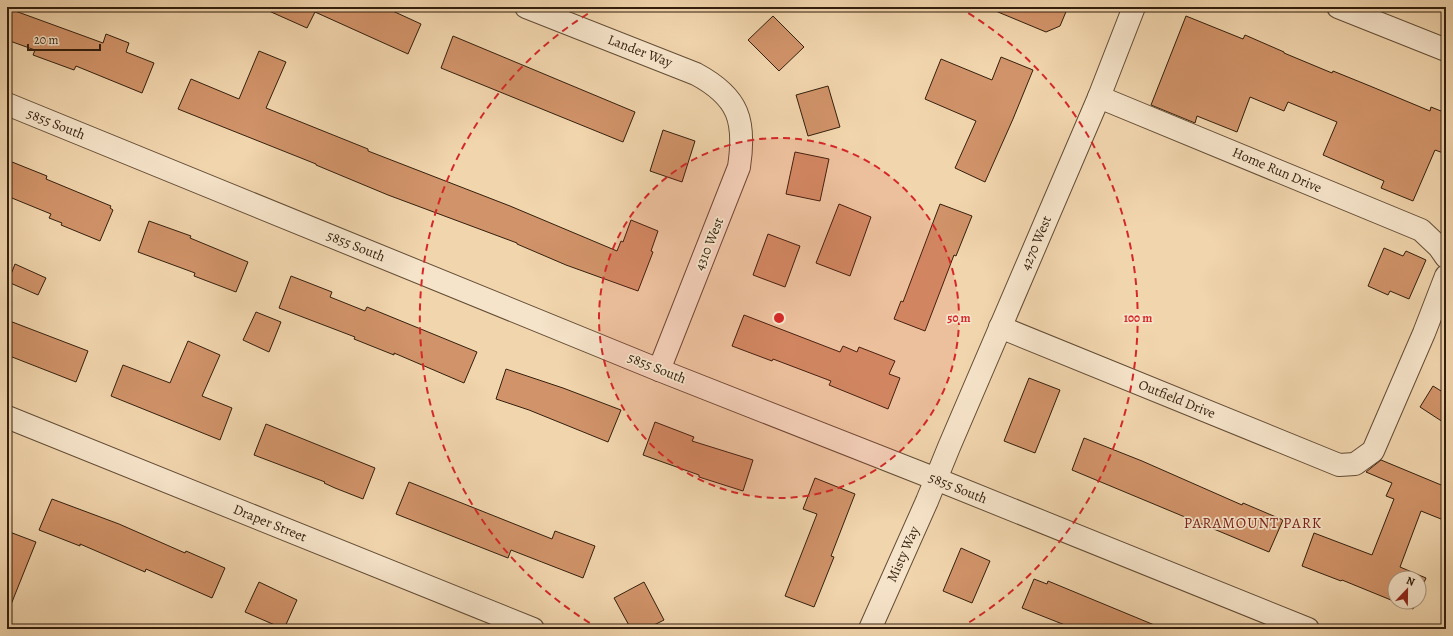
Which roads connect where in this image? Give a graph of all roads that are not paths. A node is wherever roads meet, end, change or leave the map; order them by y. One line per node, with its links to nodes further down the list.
1 (526, 7): 7 (street, Lander Way)
2 (1134, 7): 5 (street, 4270 West)
3 (1338, 7): 4 (street)
4 (1446, 50)
5 (1099, 97): 8 (street, Home Run Drive); 10 (street, 4270 West)
6 (7, 104): 11 (street, 5855 South)
7 (739, 116): 11 (street, 4310 West)
8 (1446, 257)
9 (1446, 276): 10 (street, Outfield Drive)
10 (1000, 327): 13 (street, 4270 West)
11 (659, 370): 13 (street, 5855 South)
12 (7, 417): 14 (street, Draper Street)
13 (936, 479): 15 (street, Misty Way); 16 (street, 5855 South)
14 (533, 629)
15 (870, 629)
16 (1308, 629)

